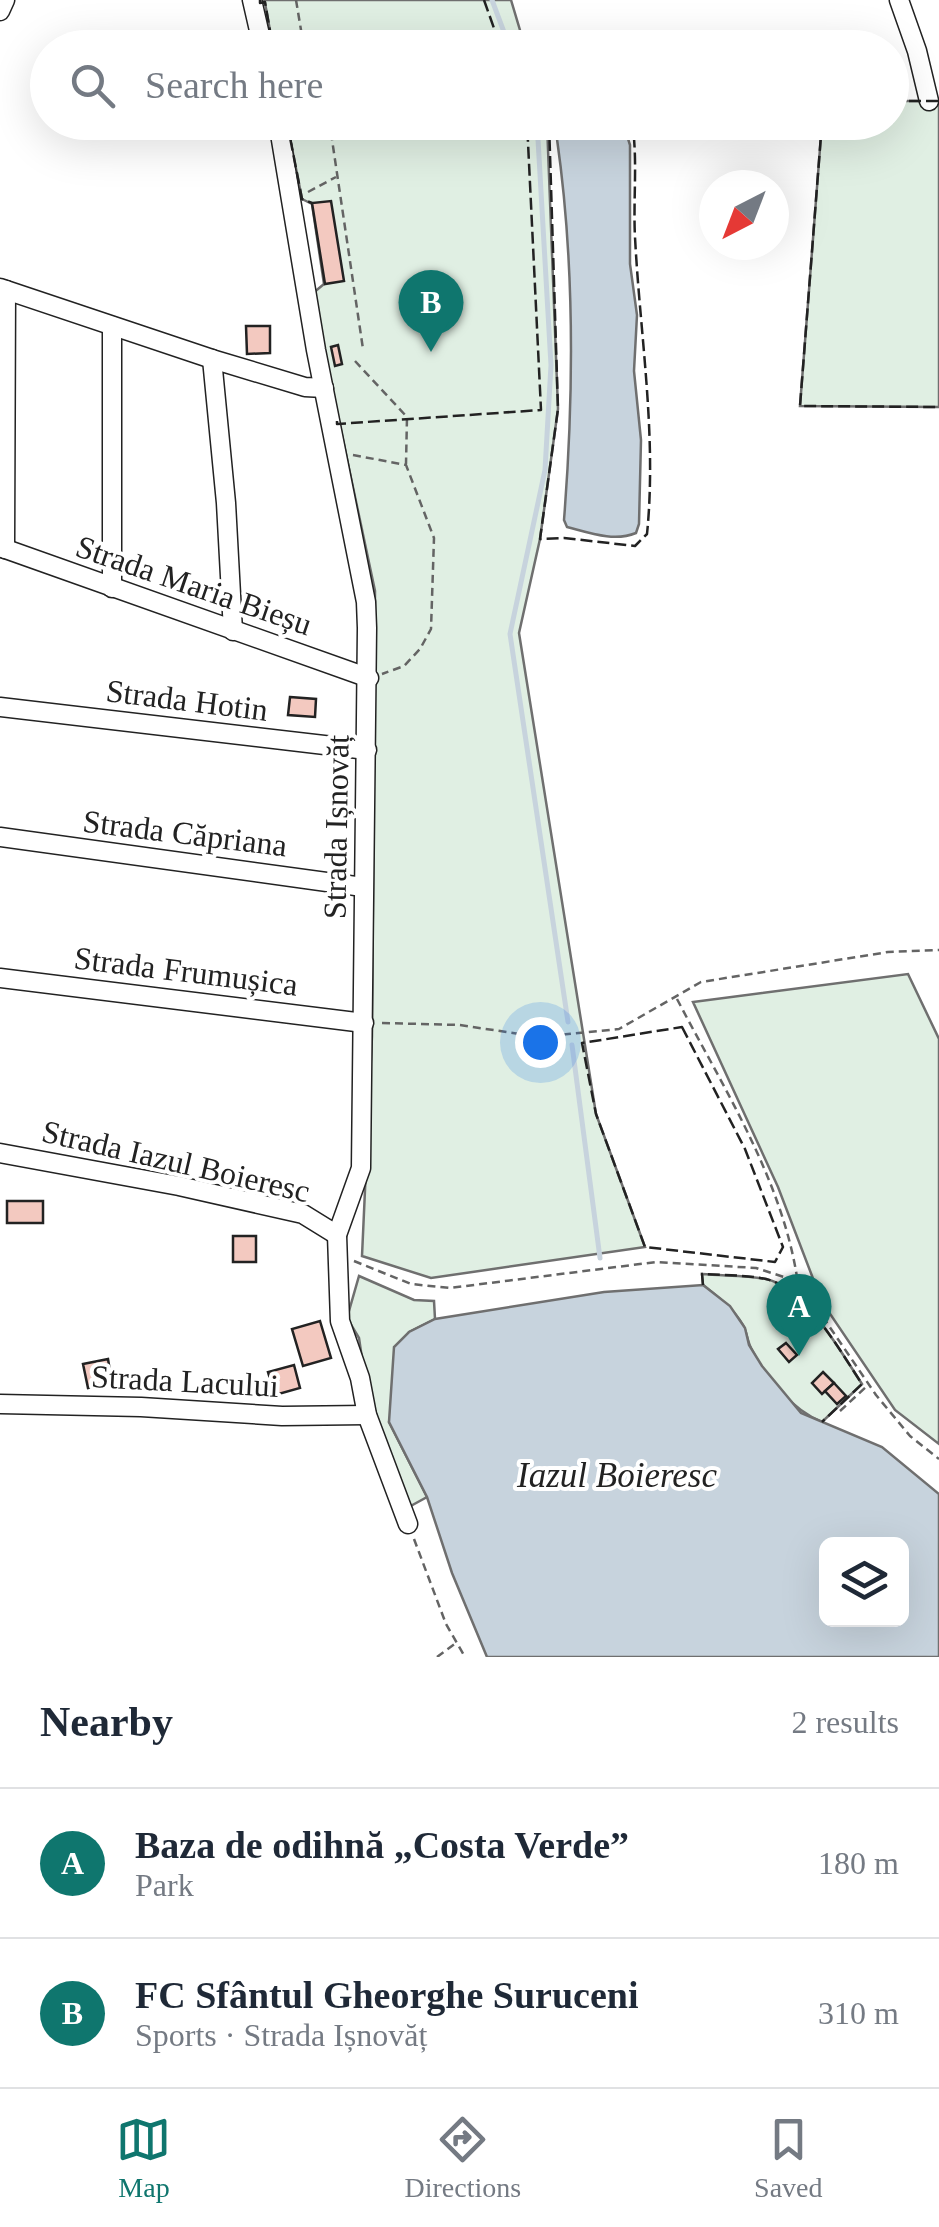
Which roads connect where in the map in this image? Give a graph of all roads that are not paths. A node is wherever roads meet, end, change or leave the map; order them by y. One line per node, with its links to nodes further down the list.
1 (5, 0): 4 (street)
2 (252, 0): 5 (street)
3 (899, 0): 6 (street)
4 (0, 11)
5 (259, 30)
6 (929, 101)
7 (281, 140): 11 (street, Strada Ișnovăț)
8 (3, 289): 9 (street); 12 (street)
9 (112, 326): 10 (street); 13 (street)
10 (212, 359): 11 (street); 14 (street)
11 (324, 388): 15 (street, Strada Ișnovăț)
12 (2, 548): 13 (street, Strada Maria Bieșu)
13 (112, 588): 14 (street, Strada Maria Bieșu)
14 (233, 631): 15 (street, Strada Maria Bieșu)
15 (369, 678): 17 (street, Strada Ișnovăț)
16 (0, 707): 17 (street, Strada Hotin)
17 (367, 750): 19 (street, Strada Ișnovăț)
18 (0, 837): 19 (street, Strada Căpriana)
19 (363, 887): 21 (street, Strada Ișnovăț)
20 (0, 978): 21 (street, Strada Frumușica)
21 (364, 1023): 23 (street, Strada Ișnovăț)
22 (0, 1153): 23 (street, Strada Iazul Boieresc)
23 (337, 1234): 25 (street, Strada Ișnovăț)
24 (0, 1404): 25 (street, Strada Lacului)
25 (366, 1415): 26 (street, Strada Ișnovăț)
26 (408, 1524)

